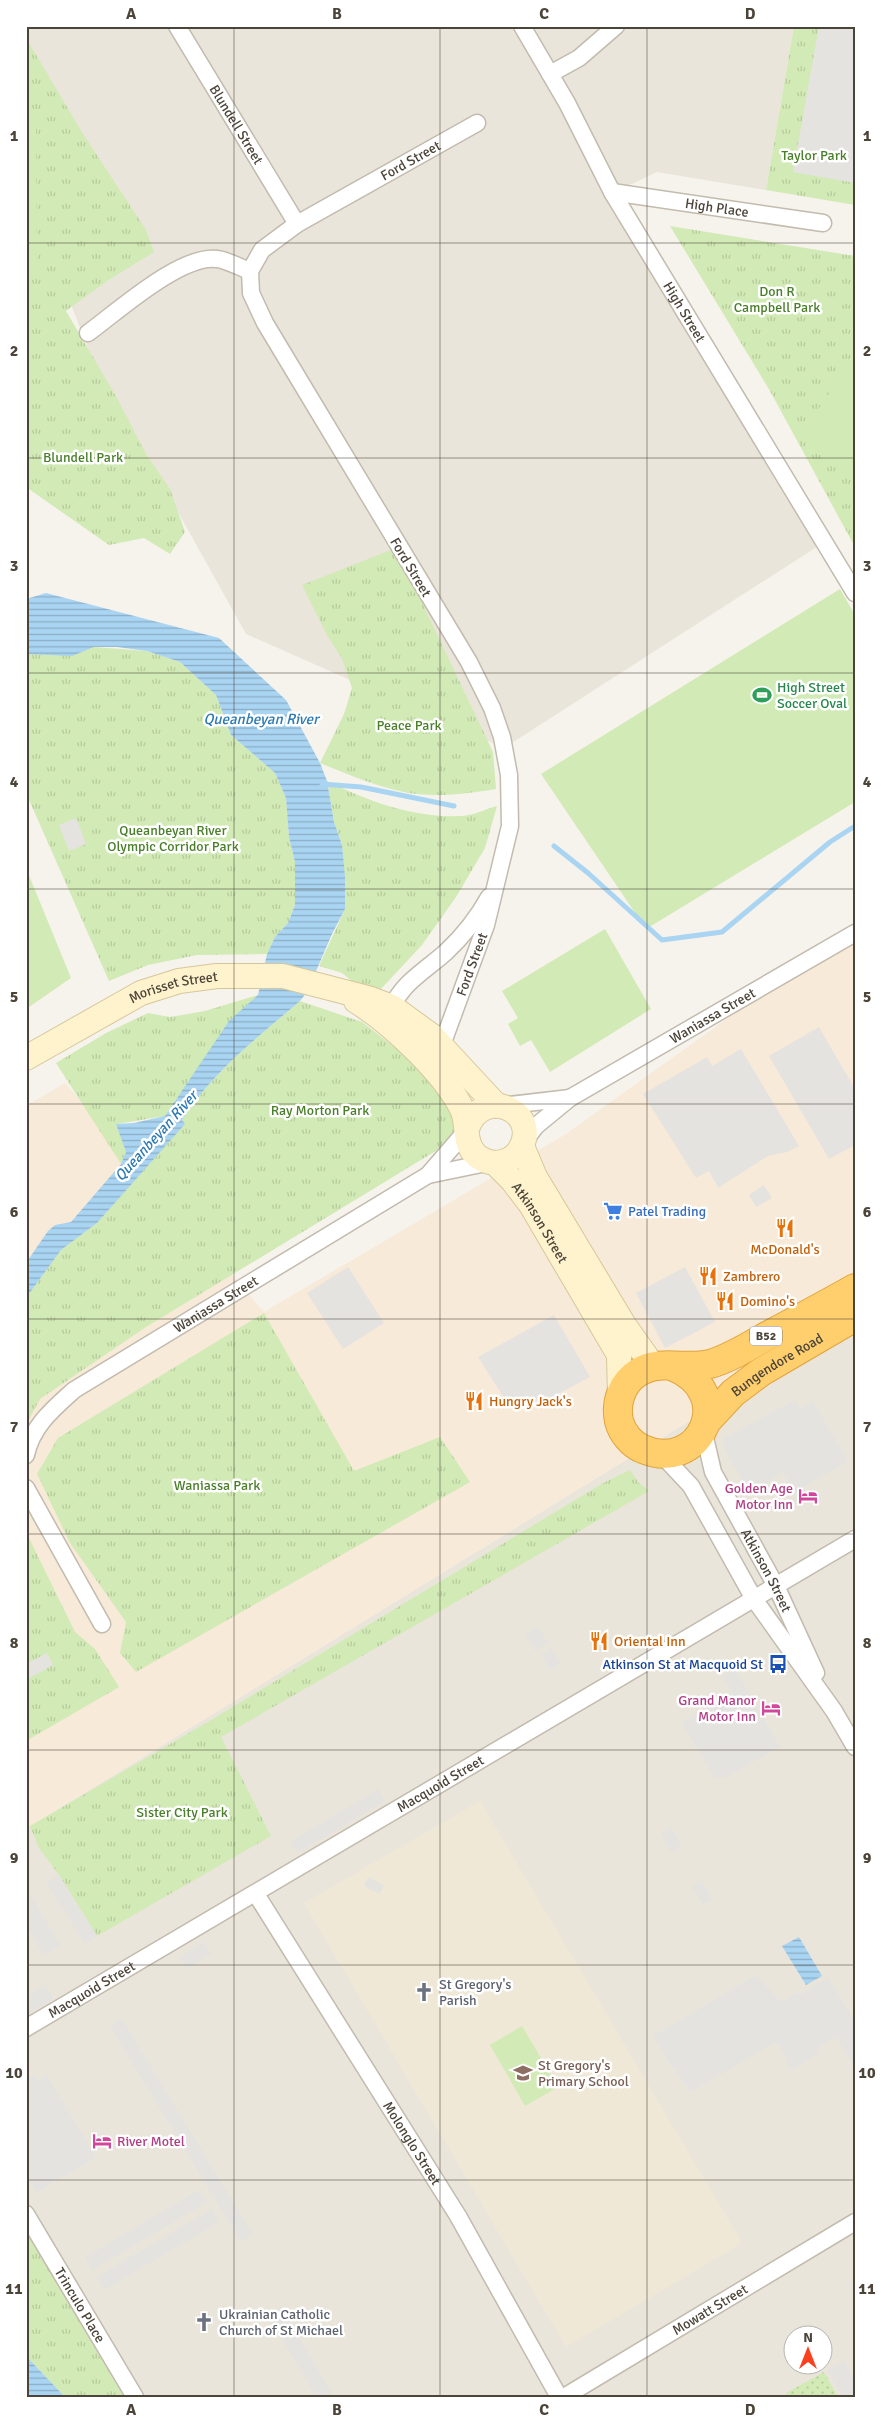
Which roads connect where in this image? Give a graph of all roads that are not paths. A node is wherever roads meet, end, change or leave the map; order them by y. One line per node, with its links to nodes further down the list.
1 (176, 26): 8 (street, Blundell Street)
2 (522, 26): 4 (street, High Street)
3 (616, 26): 4 (street)
4 (550, 74): 6 (street, High Street)
5 (477, 123): 8 (street, Ford Street)
6 (612, 192): 7 (street, High Place); 11 (street, High Street)
7 (823, 223)
8 (297, 224): 9 (street, Ford Street)
9 (250, 270): 10 (street); 12 (street, Ford Street)
10 (88, 333)
11 (855, 593)
12 (497, 881): 15 (street, Ford Street); 16 (street, Ford Street)
13 (855, 933): 19 (street, Waniassa Street)
14 (335, 989): 15 (street, Morisset Street); 17 (street, Morisset Street); 18 (street, Morisset Street)
15 (392, 1007): 16 (street); 17 (street)
16 (442, 1045): 20 (street)
17 (414, 1049): 21 (street)
18 (26, 1058)
19 (570, 1098): 20 (street, Waniassa Street); 22 (street, Waniassa Street)
20 (499, 1106): 21 (street); 22 (street)
21 (468, 1128): 23 (street); 24 (street, Waniassa Street)
22 (522, 1145): 23 (street); 27 (street, Atkinson Street)
23 (493, 1162): 24 (street, Waniassa Street); 28 (street, Atkinson Street)
24 (428, 1175): 31 (street, Waniassa Street)
25 (855, 1288): 27 (highway, Bungendore Road / B52)
26 (855, 1317): 29 (highway, Bungendore Road / B52)
27 (662, 1366): 28 (highway, B52); 29 (highway)
28 (620, 1397): 30 (highway, B52)
29 (705, 1425): 30 (highway, B52); 34 (street, Atkinson Street)
30 (660, 1453): 35 (street, Atkinson Street)
31 (26, 1455)
32 (26, 1488): 36 (street)
33 (855, 1539): 34 (street, Macquoid Street)
34 (776, 1586): 35 (street, Macquoid Street); 37 (street, Atkinson Street)
35 (754, 1598): 37 (street, Atkinson Street); 39 (street, Macquoid Street)
36 (102, 1624)
37 (834, 1712): 38 (street, Atkinson Street)
38 (855, 1747)
39 (256, 1894): 40 (street, Macquoid Street); 44 (street, Molonglo Street)
40 (26, 2028)
41 (26, 2214): 43 (street, Trinculo Place)
42 (855, 2222): 45 (street, Mowatt Street)
43 (135, 2397)
44 (559, 2397)
45 (564, 2397)

